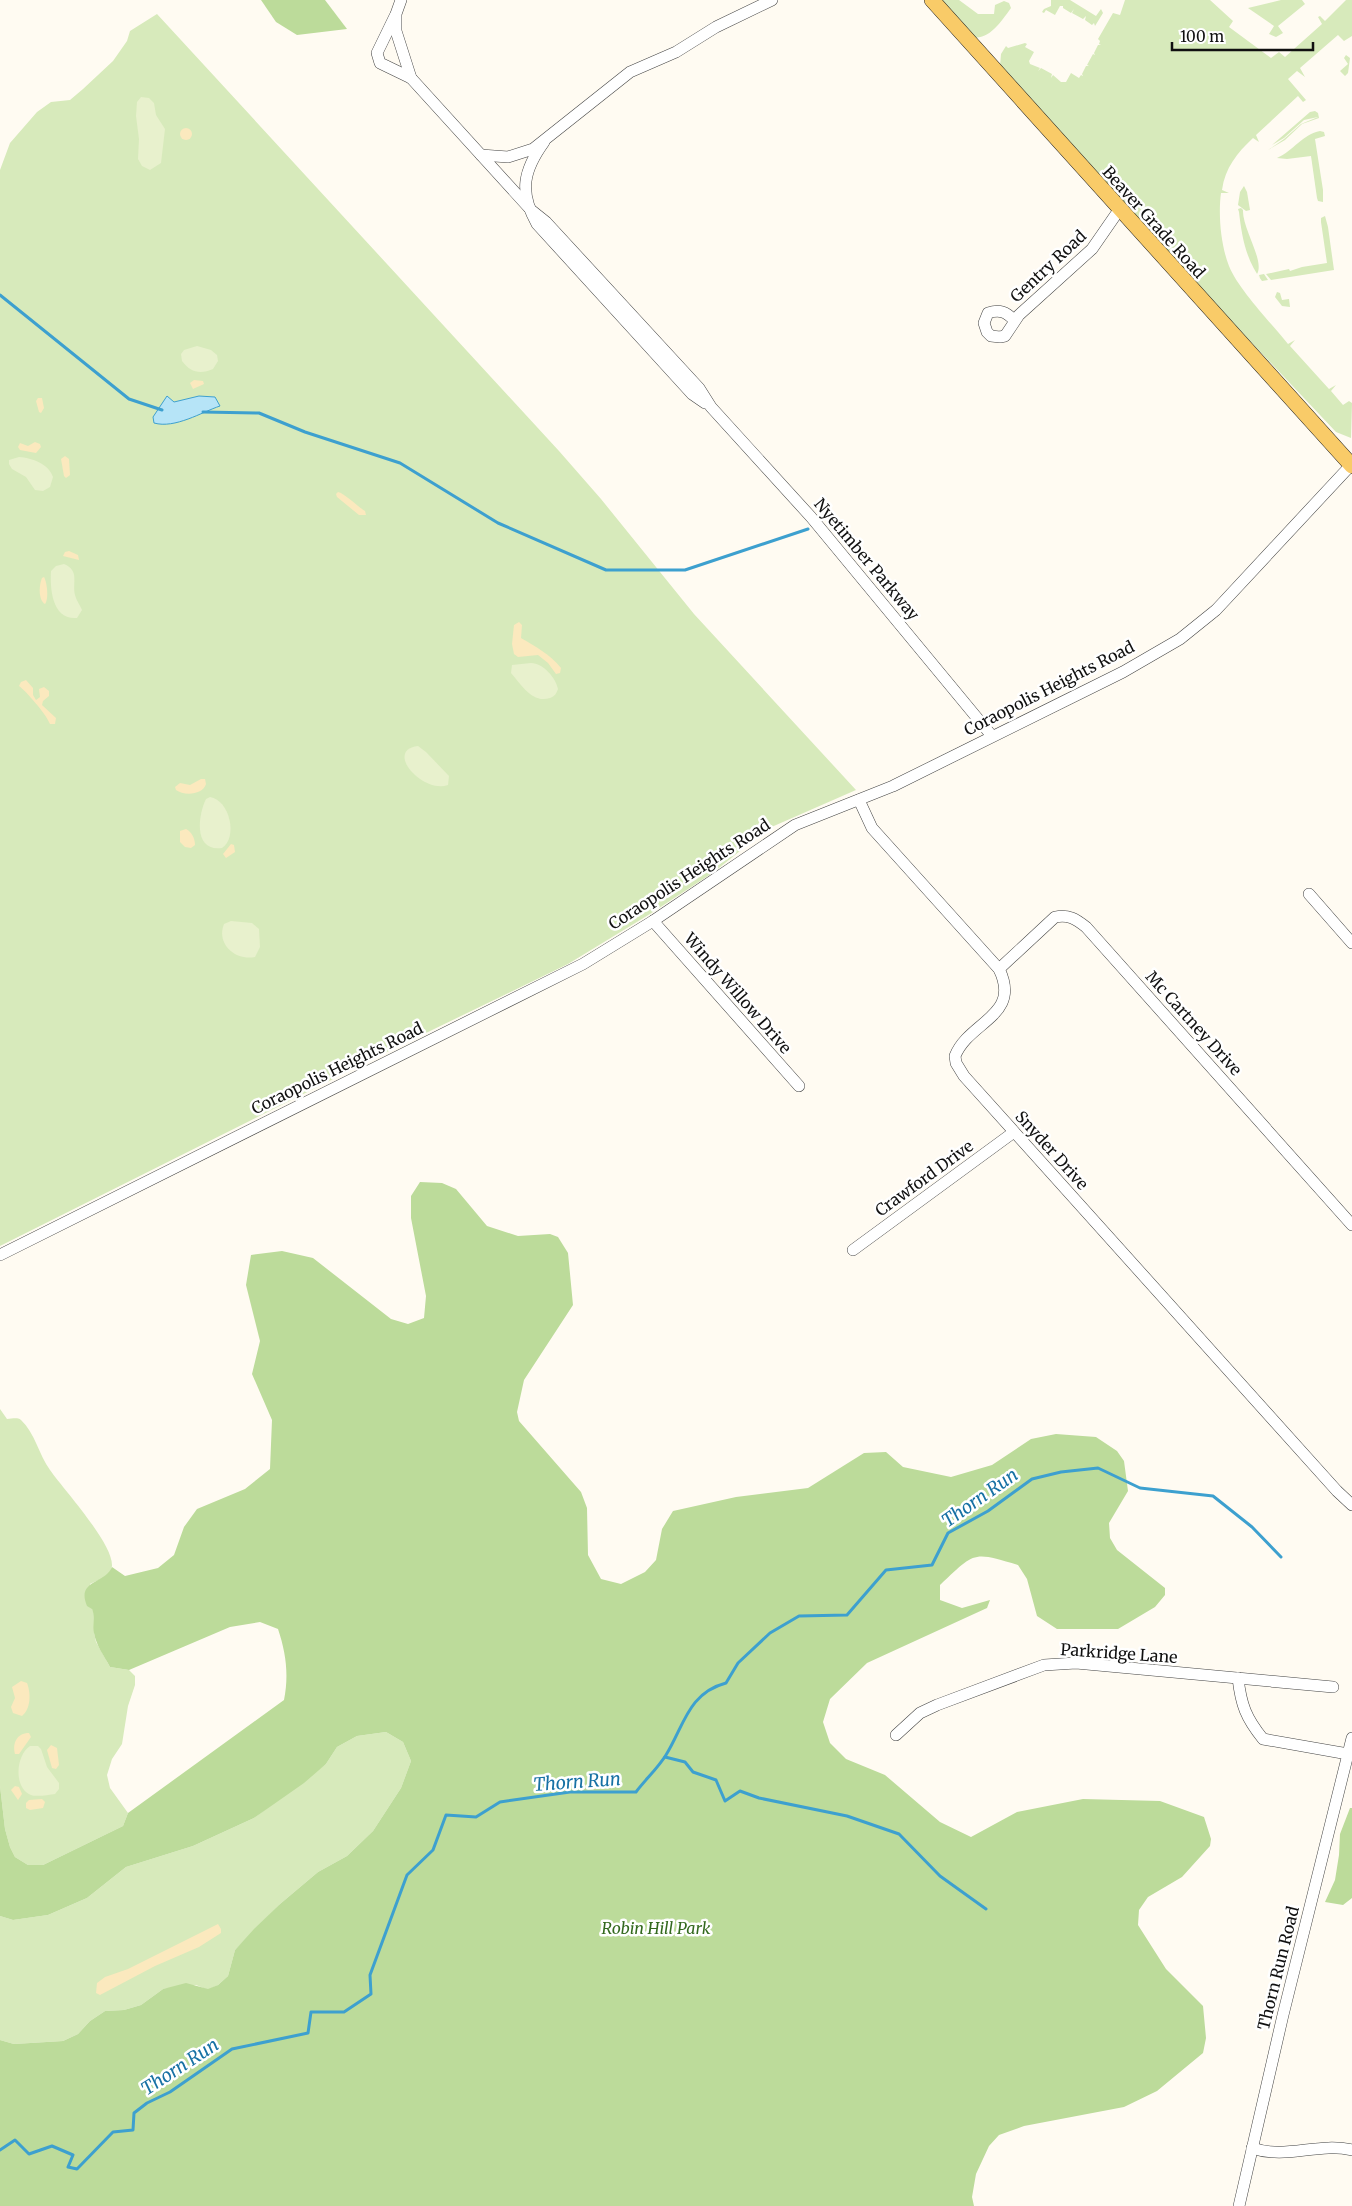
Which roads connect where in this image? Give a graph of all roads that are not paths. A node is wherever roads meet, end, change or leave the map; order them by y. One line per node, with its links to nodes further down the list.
1 (401, 0): 4 (street)
2 (772, 0): 6 (street)
3 (932, 0): 9 (main road, Beaver Grade Road)
4 (396, 14): 5 (street); 5 (street)
5 (411, 78): 7 (street, Nyetimber Parkway)
6 (544, 142): 7 (street); 8 (street)
7 (482, 155): 8 (street, Nyetimber Parkway)
8 (531, 210): 12 (street, Nyetimber Parkway)
9 (1119, 210): 10 (street, Gentry Road); 11 (main road, Beaver Grade Road)
10 (1014, 320)
11 (1352, 465): 12 (street, Coraopolis Heights Road)
12 (992, 736): 13 (street, Coraopolis Heights Road)
13 (860, 800): 15 (street, Coraopolis Heights Road); 17 (street, Snyder Drive)
14 (1309, 894): 16 (street)
15 (653, 921): 18 (street, Windy Willow Drive); 22 (street, Coraopolis Heights Road)
16 (1352, 943)
17 (999, 969): 19 (street, Snyder Drive); 20 (street, Mc Cartney Drive)
18 (799, 1086)
19 (1014, 1132): 21 (street, Crawford Drive); 23 (street, Snyder Drive)
20 (1352, 1225)
21 (852, 1250)
22 (0, 1255)
23 (1352, 1505)
24 (1238, 1678): 25 (street, Parkridge Lane); 26 (street, Parkridge Lane); 28 (street)
25 (1333, 1687)
26 (896, 1735)
27 (1352, 1738): 28 (street, Thorn Run Road)
28 (1348, 1754): 29 (street, Thorn Run Road)
29 (1252, 2148): 30 (street); 31 (street, Thorn Run Road)
30 (1352, 2150)
31 (1239, 2206)

